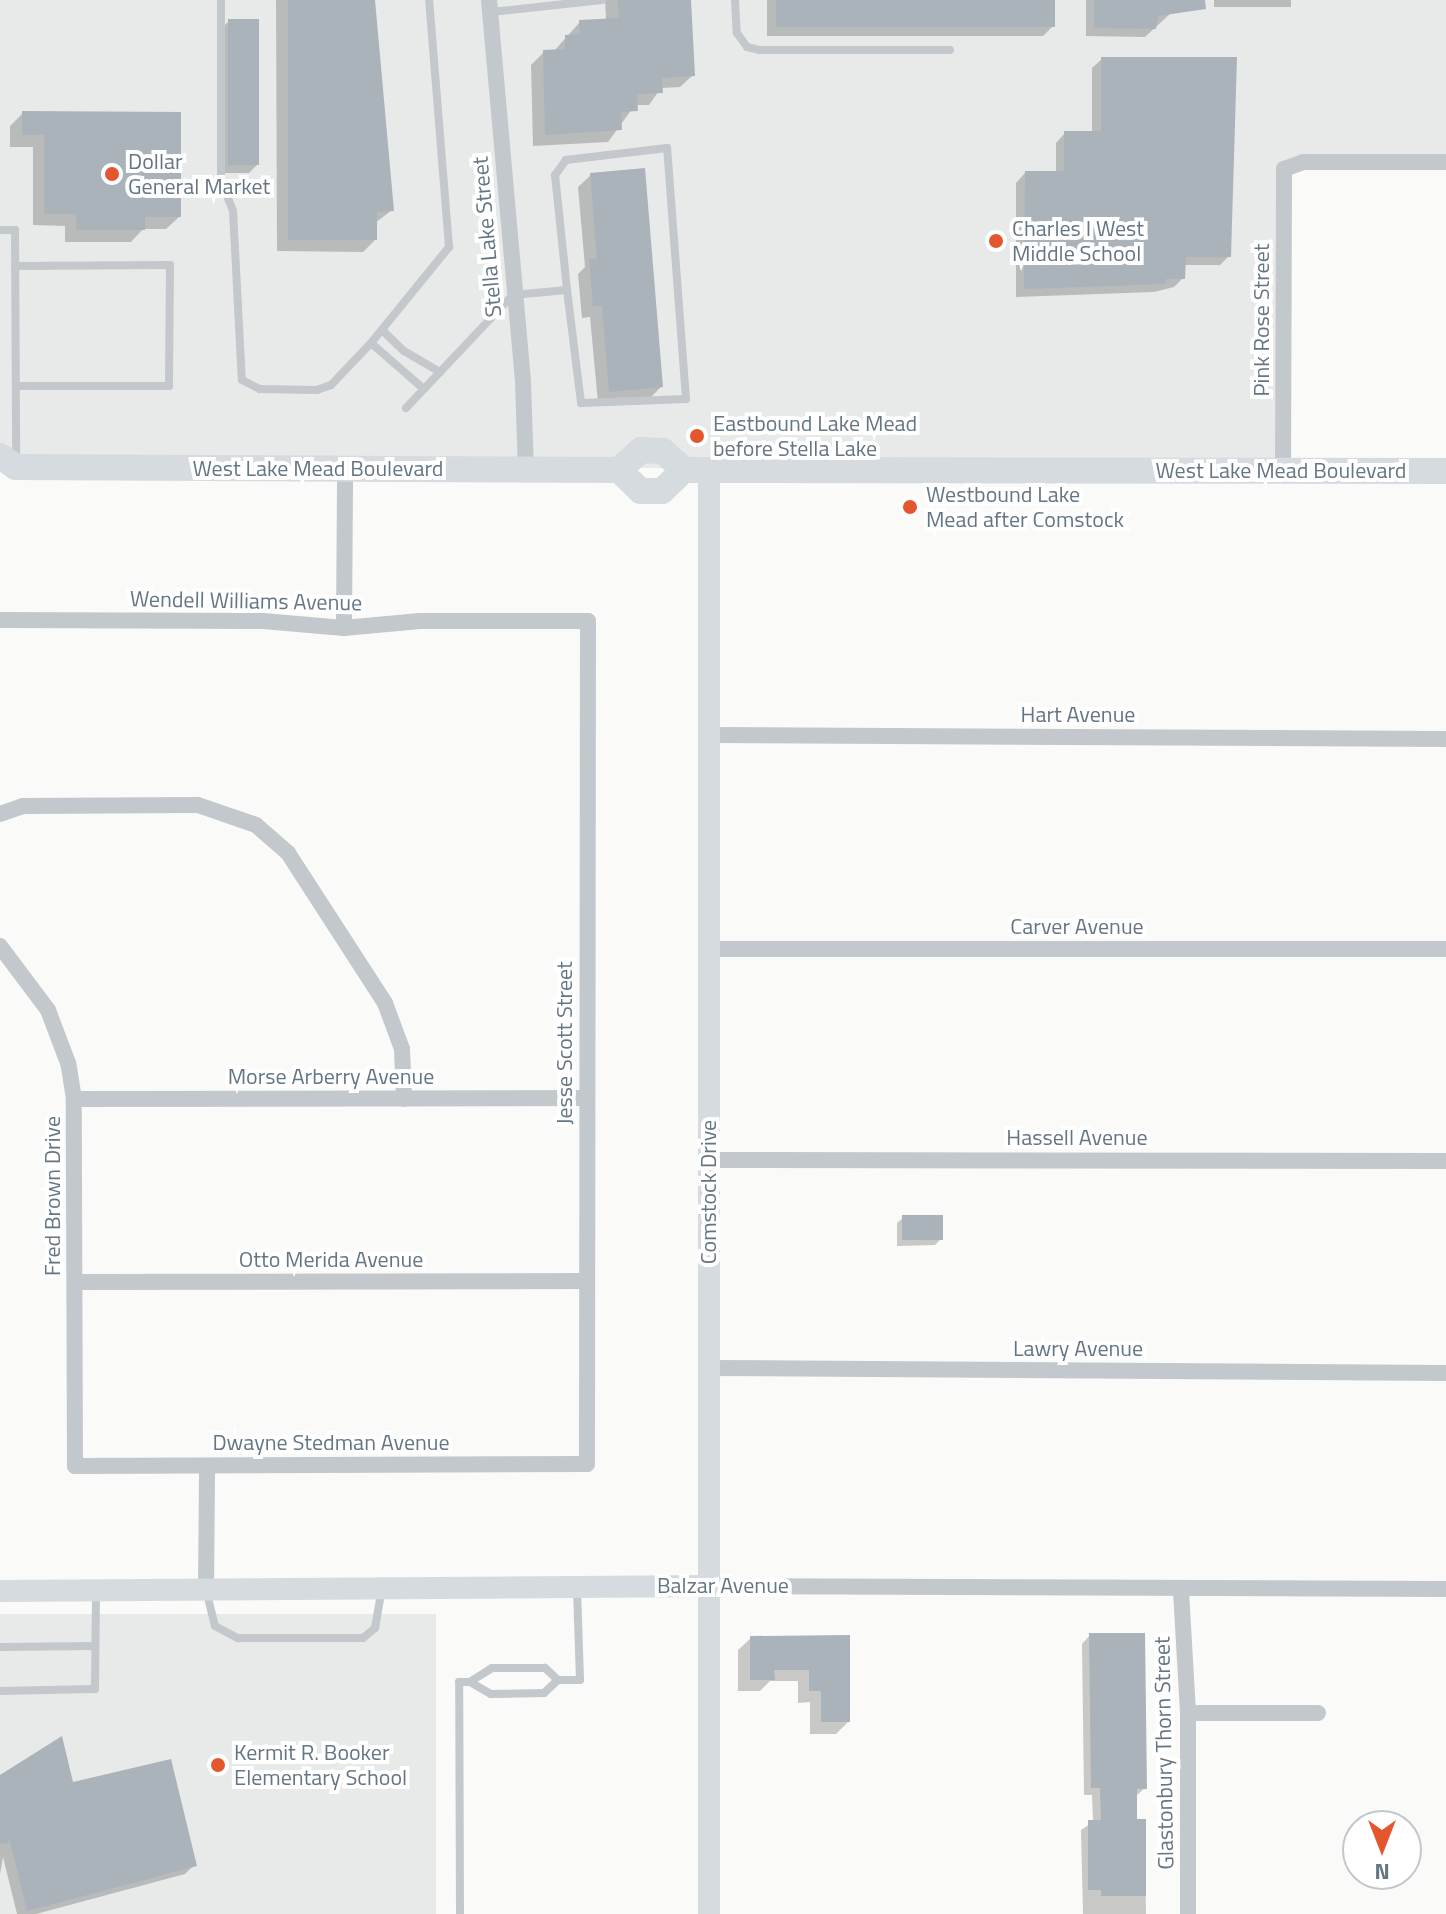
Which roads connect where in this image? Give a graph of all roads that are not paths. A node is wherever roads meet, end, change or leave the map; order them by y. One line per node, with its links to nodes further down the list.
1 (221, 0): 13 (lane)
2 (429, 0): 12 (lane)
3 (602, 0): 5 (lane)
4 (735, 0): 6 (lane)
5 (490, 6): 11 (street, Stella Lake Street)
6 (950, 50)
7 (1446, 162): 23 (street, Pink Rose Street)
8 (0, 230): 9 (lane)
9 (15, 266): 15 (lane); 15 (lane)
10 (567, 290): 10 (lane); 11 (lane)
11 (513, 295): 14 (lane); 20 (street, Stella Lake Street)
12 (382, 330): 13 (lane); 14 (lane)
13 (371, 343): 16 (lane)
14 (440, 372): 16 (lane)
15 (16, 386): 18 (lane)
16 (424, 389): 17 (lane)
17 (406, 408)
18 (5, 468): 19 (main road, West Lake Mead Boulevard)
19 (345, 470): 20 (main road, West Lake Mead Boulevard); 27 (street)
20 (526, 470): 21 (main road, West Lake Mead Boulevard)
21 (619, 470): 22 (main road); 22 (main road)
22 (696, 470): 23 (main road, West Lake Mead Boulevard); 28 (street, Comstock Drive)
23 (1283, 471): 24 (main road, West Lake Mead Boulevard)
24 (1446, 471)
25 (0, 620): 27 (street, Wendell Williams Avenue)
26 (588, 621): 27 (street, Wendell Williams Avenue); 34 (street, Jesse Scott Street)
27 (344, 628)
28 (709, 735): 29 (street, Hart Avenue); 32 (street, Comstock Drive)
29 (1446, 739)
30 (0, 814): 36 (street)
31 (0, 946): 35 (street, Fred Brown Drive)
32 (709, 949): 33 (street, Carver Avenue); 37 (street, Comstock Drive)
33 (1446, 949)
34 (587, 1098): 36 (street, Morse Arberry Avenue); 39 (street, Jesse Scott Street)
35 (74, 1099): 36 (street, Morse Arberry Avenue); 40 (street, Fred Brown Drive)
36 (404, 1099)
37 (709, 1160): 38 (street, Hassell Avenue); 41 (street, Comstock Drive)
38 (1446, 1161)
39 (587, 1281): 40 (street, Otto Merida Avenue); 43 (street, Jesse Scott Street)
40 (75, 1282): 44 (street, Fred Brown Drive)
41 (709, 1368): 42 (street, Lawry Avenue); 46 (street, Comstock Drive)
42 (1446, 1373)
43 (587, 1464): 45 (street, Dwayne Stedman Avenue)
44 (75, 1466): 45 (street, Dwayne Stedman Avenue)
45 (207, 1466): 49 (street)
46 (709, 1586): 47 (street, Balzar Avenue); 53 (street, Balzar Avenue); 62 (street, Comstock Drive)
47 (577, 1587): 48 (street, Balzar Avenue); 56 (lane)
48 (383, 1588): 49 (street, Balzar Avenue); 49 (lane)
49 (206, 1589): 51 (street, Balzar Avenue)
50 (1446, 1589): 53 (street, Balzar Avenue)
51 (96, 1590): 52 (street, Balzar Avenue); 54 (lane)
52 (0, 1591)
53 (1181, 1591): 59 (street, Glastonbury Thorn Street)
54 (95, 1646): 55 (lane); 58 (lane)
55 (0, 1647)
56 (558, 1680): 57 (lane); 57 (lane)
57 (470, 1682): 61 (lane)
58 (0, 1691)
59 (1188, 1713): 60 (street); 63 (street, Glastonbury Thorn Street)
60 (1318, 1713)
61 (460, 1914)
62 (709, 1914)
63 (1188, 1914)

